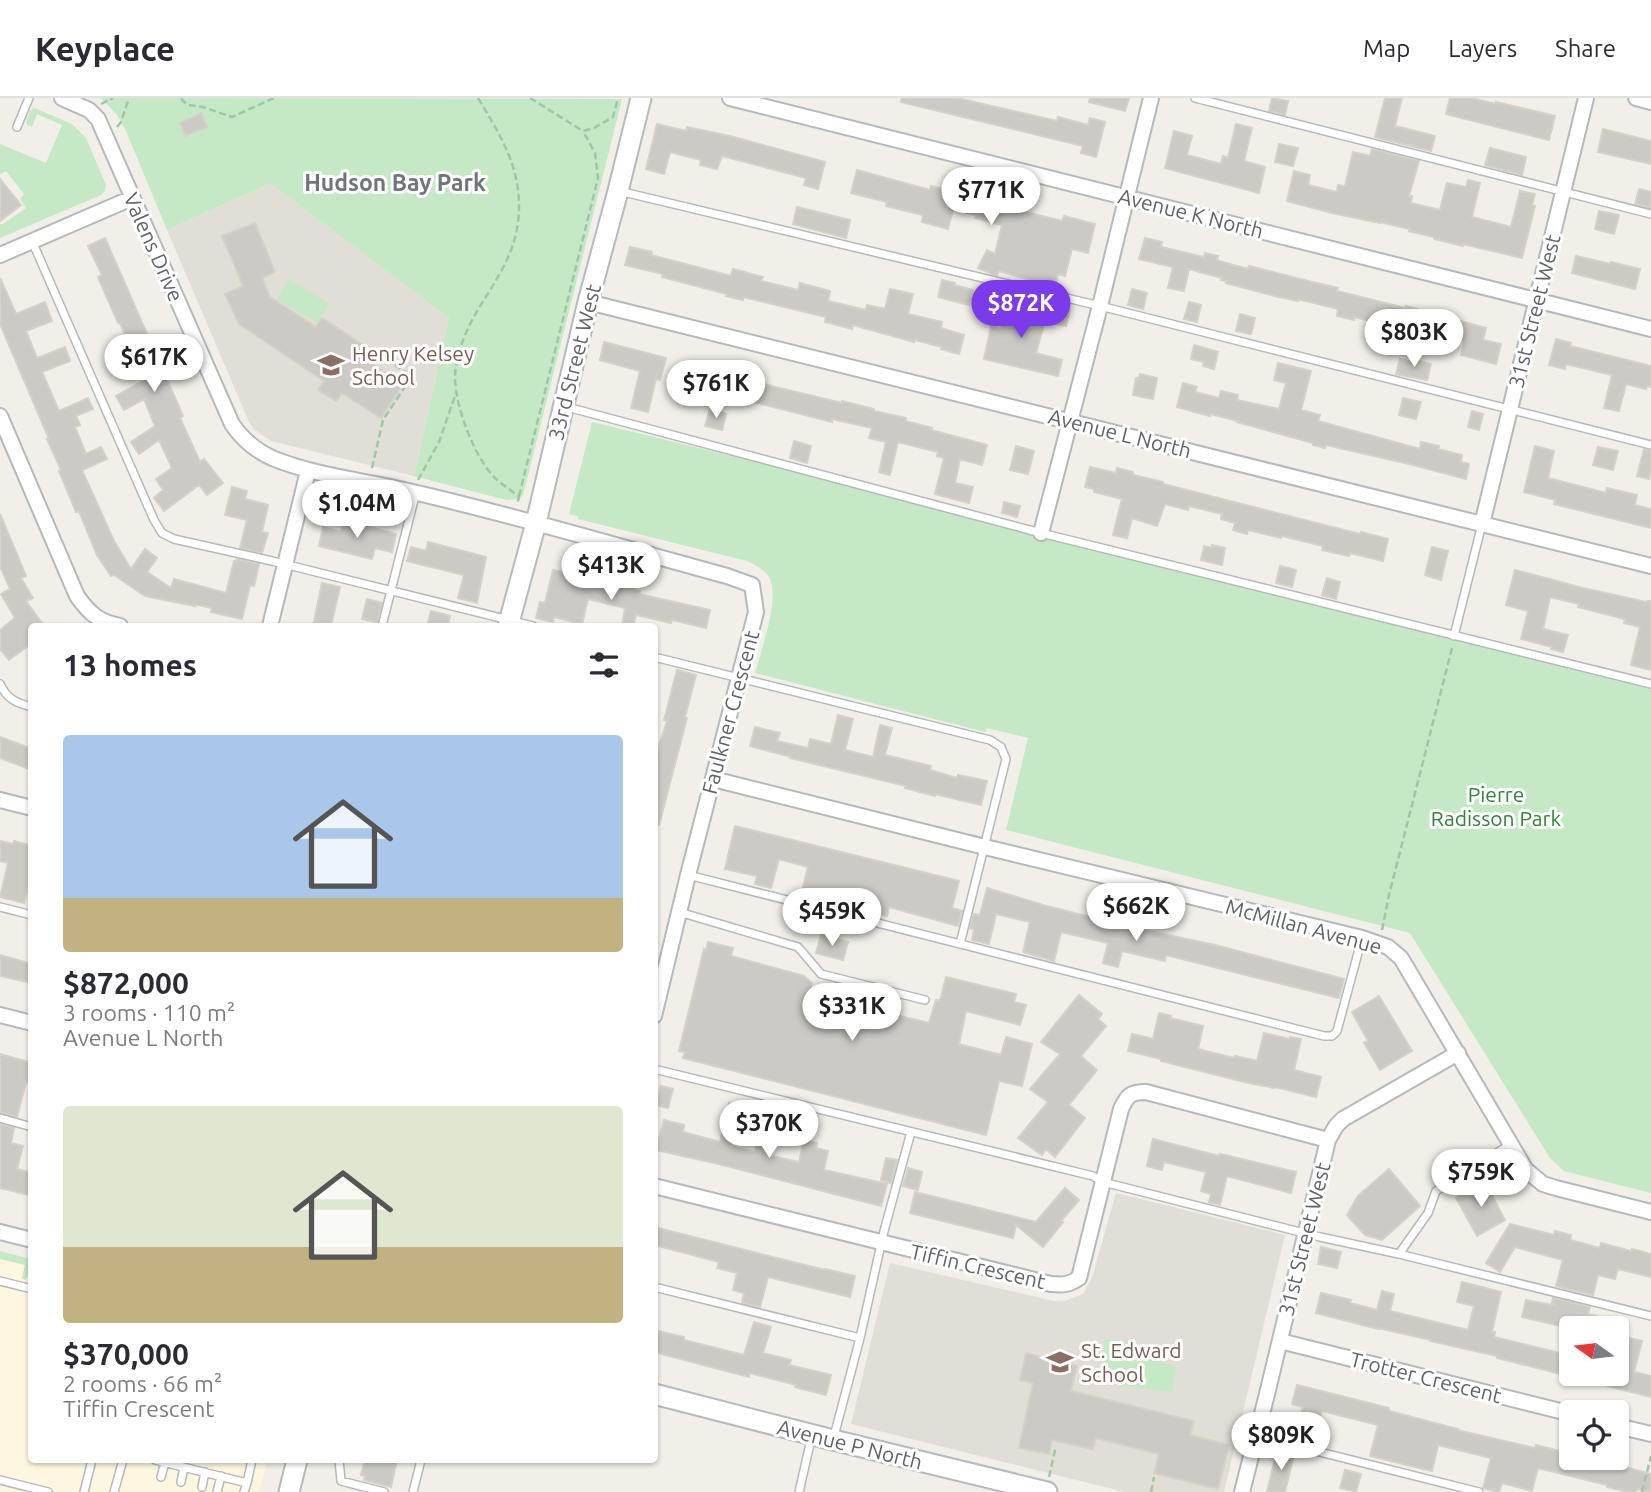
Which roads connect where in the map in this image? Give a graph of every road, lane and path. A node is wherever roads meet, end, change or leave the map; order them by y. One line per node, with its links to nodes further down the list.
1 (29, 98): 19 (lane)
2 (62, 98): 24 (street, Valens Drive)
3 (113, 98): 17 (path)
4 (129, 98): 18 (path)
5 (183, 98): 6 (path)
6 (274, 98)
7 (478, 98): 33 (path)
8 (530, 98): 20 (path)
9 (618, 98): 20 (path)
10 (641, 98): 21 (main road, 33rd Street West)
11 (730, 98): 23 (street, Avenue K North)
12 (1151, 98): 23 (street)
13 (1195, 98): 22 (lane)
14 (1586, 98): 22 (street, 31st Street West)
15 (1636, 98): 16 (street)
16 (1651, 102)
17 (103, 103)
18 (119, 125)
19 (17, 127)
20 (583, 131): 42 (path)
21 (618, 191): 29 (main road, 33rd Street West); 30 (lane)
22 (1563, 192): 25 (lane); 28 (street, 31st Street West)
23 (1127, 197): 28 (street, Avenue K North); 30 (street)
24 (132, 198): 26 (street); 40 (street, Valens Drive)
25 (1651, 214)
26 (32, 241): 27 (street); 47 (lane)
27 (0, 255)
28 (1537, 300): 31 (street, Avenue K North); 35 (street, 31st Street West)
29 (588, 302): 34 (main road, 33rd Street West); 37 (street, Avenue L North)
30 (1100, 306): 35 (lane); 37 (street)
31 (1651, 328)
32 (376, 353): 39 (path)
33 (457, 391): 41 (path); 42 (path)
34 (563, 406): 44 (main road, 33rd Street West); 46 (lane)
35 (1510, 410): 38 (lane); 45 (street, 31st Street West)
36 (0, 416): 50 (street)
37 (1070, 421): 45 (street, Avenue L North); 46 (street)
38 (1651, 445)
39 (372, 468)
40 (308, 471): 41 (street, Valens Drive); 47 (street)
41 (417, 486): 43 (street, Valens Drive); 49 (lane)
42 (519, 497): 43 (path)
43 (514, 517): 44 (street, Valens Drive)
44 (536, 523): 54 (main road, 33rd Street West); 57 (street, Faulkner Crescent)
45 (1482, 524): 48 (street, Avenue L North); 55 (lane)
46 (1041, 533): 55 (lane)
47 (285, 564): 49 (lane); 51 (street)
48 (1651, 566)
49 (391, 590): 52 (lane); 53 (lane)
50 (106, 623)
51 (271, 623)
52 (383, 623)
53 (505, 623)
54 (508, 623)
55 (1454, 636): 59 (lane); 71 (path)
56 (658, 658): 57 (lane)
57 (739, 677): 61 (street, Faulkner Crescent); 64 (lane)
58 (0, 684): 60 (lane)
59 (1651, 684)
60 (28, 706)
61 (713, 779): 64 (street, McMillan Avenue); 65 (street, Faulkner Crescent)
62 (0, 800): 63 (street)
63 (28, 807)
64 (985, 847): 69 (street, McMillan Avenue); 70 (lane)
65 (688, 875): 67 (street, Faulkner Crescent); 70 (lane)
66 (0, 907): 68 (lane)
67 (680, 912): 72 (street, Faulkner Crescent); 73 (lane)
68 (28, 914)
69 (1362, 938): 70 (lane); 71 (street, McMillan Avenue)
70 (960, 944)
71 (1380, 944): 76 (street, McMillan Avenue)
72 (658, 1000)
73 (925, 1000)
74 (0, 1015): 75 (street)
75 (28, 1022)
76 (1458, 1053): 81 (street, 31st Street West); 82 (street, McMillan Avenue)
77 (658, 1070): 80 (lane)
78 (0, 1118): 79 (lane)
79 (28, 1126)
80 (911, 1132): 83 (lane); 89 (lane)
81 (1328, 1140): 83 (street, Tiffin Crescent); 87 (street, 31st Street West)
82 (1511, 1144): 85 (street, McMillan Avenue); 90 (lane)
83 (1103, 1182): 87 (lane); 89 (street, Tiffin Crescent)
84 (658, 1187): 89 (street, Tiffin Crescent)
85 (1651, 1212)
86 (0, 1232): 88 (street)
87 (1306, 1233): 90 (lane); 96 (street, 31st Street West)
88 (28, 1239)
89 (882, 1243): 95 (lane)
90 (1399, 1254): 94 (lane)
91 (0, 1281): 92 (lane)
92 (28, 1288)
93 (658, 1288): 95 (lane)
94 (1651, 1317)
95 (860, 1338): 103 (lane)
96 (1280, 1340): 98 (street, Trotter Crescent); 102 (street, 31st Street West)
97 (658, 1395): 101 (main road, Avenue P North)
98 (1559, 1411)
99 (1629, 1429): 100 (street)
100 (1651, 1434)
101 (812, 1435): 103 (main road, Avenue P North); 132 (lane)
102 (1256, 1436): 134 (street, 31st Street West); 135 (lane)
103 (833, 1440): 122 (main road, Avenue P North)
104 (1056, 1446): 122 (path)
105 (1651, 1456): 136 (path)
106 (91, 1463): 125 (lane)
107 (122, 1463): 126 (lane)
108 (165, 1463): 117 (lane)
109 (169, 1463): 114 (lane)
110 (251, 1463): 121 (lane)
111 (296, 1463): 129 (main road)
112 (339, 1463): 130 (lane)
113 (420, 1463): 131 (lane)
114 (184, 1467): 115 (lane); 120 (lane)
115 (205, 1472): 116 (lane); 123 (lane)
116 (220, 1476): 121 (lane); 127 (lane)
117 (161, 1477)
118 (1154, 1477): 133 (path)
119 (0, 1480): 124 (lane)
120 (181, 1482)
121 (247, 1483): 128 (lane)
122 (1047, 1485)
123 (202, 1487)
124 (48, 1492)
125 (84, 1492)
126 (114, 1492)
127 (217, 1492)
128 (244, 1492)
129 (289, 1492)
130 (384, 1492)
131 (413, 1492)
132 (799, 1492)
133 (1151, 1492)
134 (1242, 1492)
135 (1479, 1492)
136 (1642, 1492)

